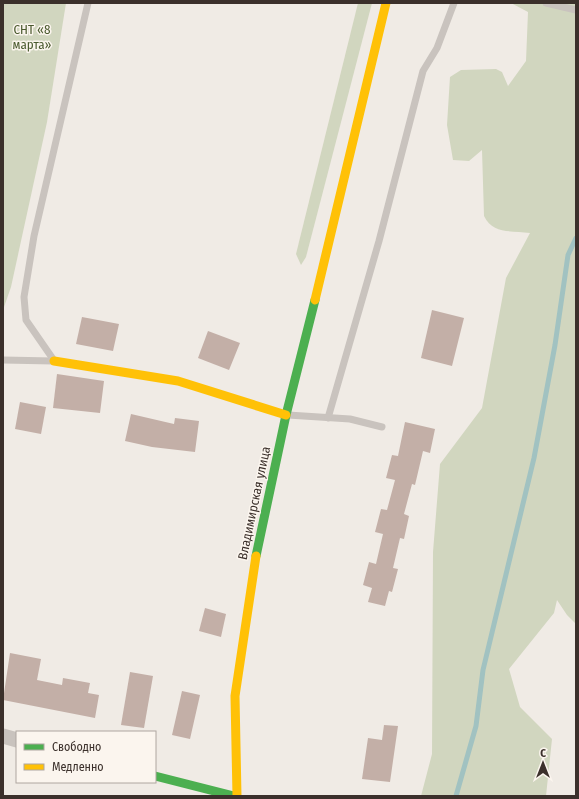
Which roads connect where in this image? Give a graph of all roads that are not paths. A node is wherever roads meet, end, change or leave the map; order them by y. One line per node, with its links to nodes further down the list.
1 (88, 3): 7 (lane)
2 (386, 3): 8 (street, Владимирская улица)
3 (454, 3): 9 (lane)
4 (546, 3): 5 (lane)
5 (576, 10)
6 (3, 360): 7 (lane)
7 (54, 361): 8 (street)
8 (286, 415): 9 (lane); 15 (street, Владимирская улица)
9 (328, 418): 10 (lane)
10 (382, 427)
11 (3, 736): 12 (street)
12 (16, 740)
13 (156, 776): 14 (street)
14 (234, 796)
15 (237, 796)

